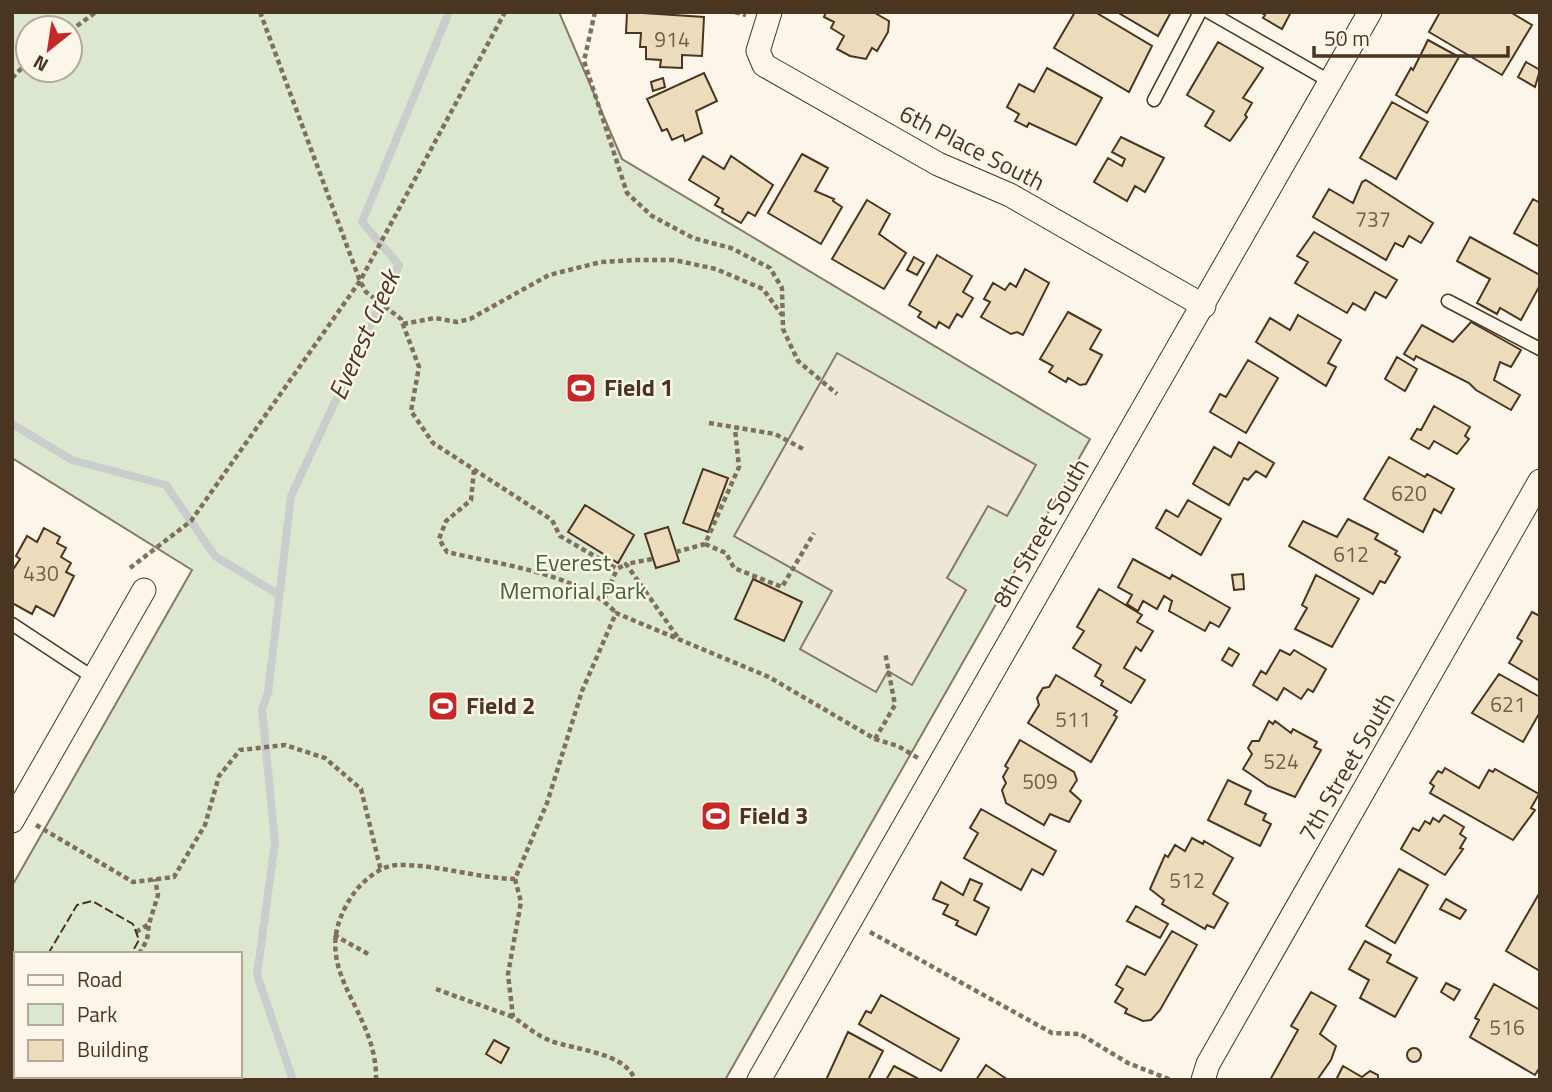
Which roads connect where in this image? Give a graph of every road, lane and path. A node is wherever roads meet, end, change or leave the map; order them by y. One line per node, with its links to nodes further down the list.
1 (260, 12): 10 (path)
2 (506, 12): 10 (path)
3 (595, 12): 13 (path)
4 (770, 12): 12 (street, 6th Place South)
5 (1200, 12): 9 (lane)
6 (1209, 12): 8 (lane)
7 (1370, 12): 8 (street, 8th Street South)
8 (1331, 82): 12 (street, 8th Street South)
9 (1154, 100)
10 (360, 281): 14 (path); 27 (path)
11 (1448, 301): 15 (lane)
12 (1204, 306): 37 (street, 8th Street South)
13 (783, 317): 14 (path); 16 (path)
14 (402, 322): 20 (path)
15 (1540, 349)
16 (837, 394)
17 (709, 424): 18 (path)
18 (735, 429): 19 (path); 23 (path)
19 (805, 450)
20 (474, 470): 28 (path); 30 (path)
21 (1540, 481): 54 (street, 7th Street South)
22 (814, 533): 23 (path)
23 (705, 544): 24 (path)
24 (676, 552)
25 (652, 559): 26 (path)
26 (626, 564): 28 (path); 33 (path)
27 (130, 568)
28 (617, 569): 30 (path)
29 (144, 590): 35 (street)
30 (604, 600): 31 (path)
31 (616, 614): 33 (path); 41 (path)
32 (12, 624): 35 (lane)
33 (679, 639): 36 (path)
34 (885, 652): 36 (path)
35 (94, 678): 38 (street)
36 (875, 739): 37 (path)
37 (936, 769): 52 (street, 8th Street South)
38 (14, 818): 40 (path)
39 (380, 871): 40 (path); 41 (path); 45 (path)
40 (155, 879): 42 (path)
41 (515, 879): 49 (path)
42 (149, 924): 44 (path); 46 (path)
43 (863, 929): 53 (path)
44 (136, 932)
45 (334, 935): 47 (path); 50 (path)
46 (140, 952)
47 (370, 955)
48 (436, 989): 49 (path)
49 (513, 1017): 51 (path)
50 (376, 1080)
51 (635, 1080)
52 (759, 1080)
53 (1171, 1080)
54 (1203, 1080)

